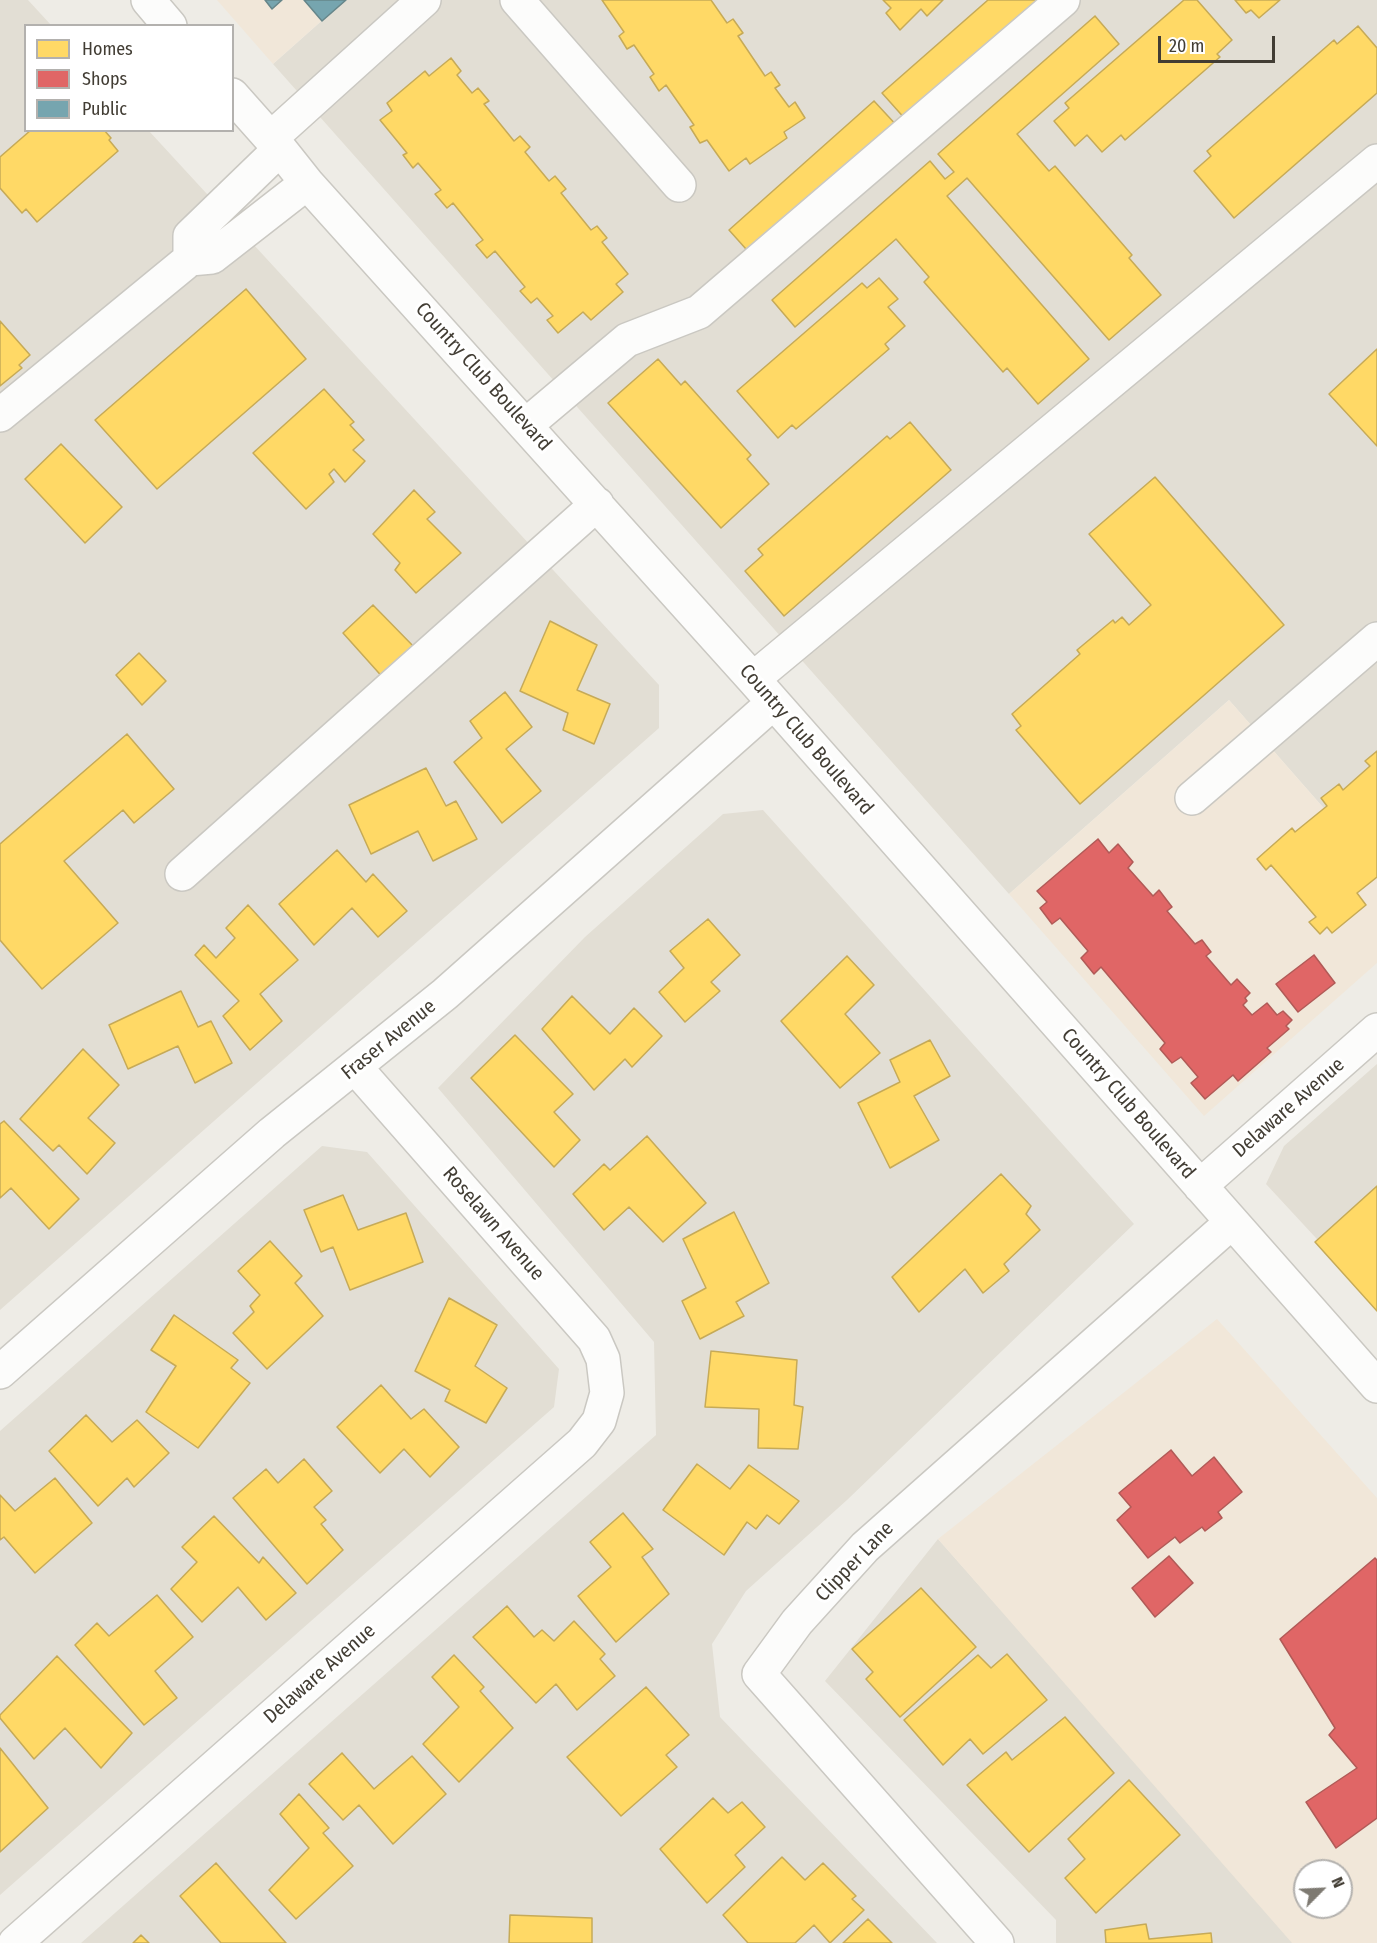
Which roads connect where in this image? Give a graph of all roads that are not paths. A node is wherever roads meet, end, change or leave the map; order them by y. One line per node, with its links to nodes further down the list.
1 (148, 0): 5 (street)
2 (424, 0): 7 (street)
3 (517, 0): 10 (street)
4 (1063, 0): 13 (street)
5 (168, 24)
6 (234, 97): 7 (street, Country Club Boulevard)
7 (276, 143): 9 (street, Country Club Boulevard); 11 (street)
8 (1377, 162): 16 (street, Fraser Avenue)
9 (308, 183): 11 (street); 13 (street, Country Club Boulevard)
10 (679, 185)
11 (190, 259): 12 (street)
12 (0, 415)
13 (526, 425): 14 (street, Country Club Boulevard)
14 (597, 504): 16 (street, Country Club Boulevard); 18 (street)
15 (1377, 639): 17 (street)
16 (763, 691): 20 (street, Fraser Avenue); 21 (street, Country Club Boulevard)
17 (1192, 798)
18 (182, 874)
19 (1377, 1030): 21 (street, Delaware Avenue)
20 (355, 1067): 23 (street, Fraser Avenue); 25 (street, Roselawn Avenue)
21 (1200, 1186): 22 (street, Country Club Boulevard)
22 (1232, 1222): 24 (street, Country Club Boulevard); 27 (street, Clipper Lane)
23 (0, 1372)
24 (1377, 1386)
25 (607, 1393): 26 (street, Delaware Avenue)
26 (15, 1943)
27 (997, 1943)

